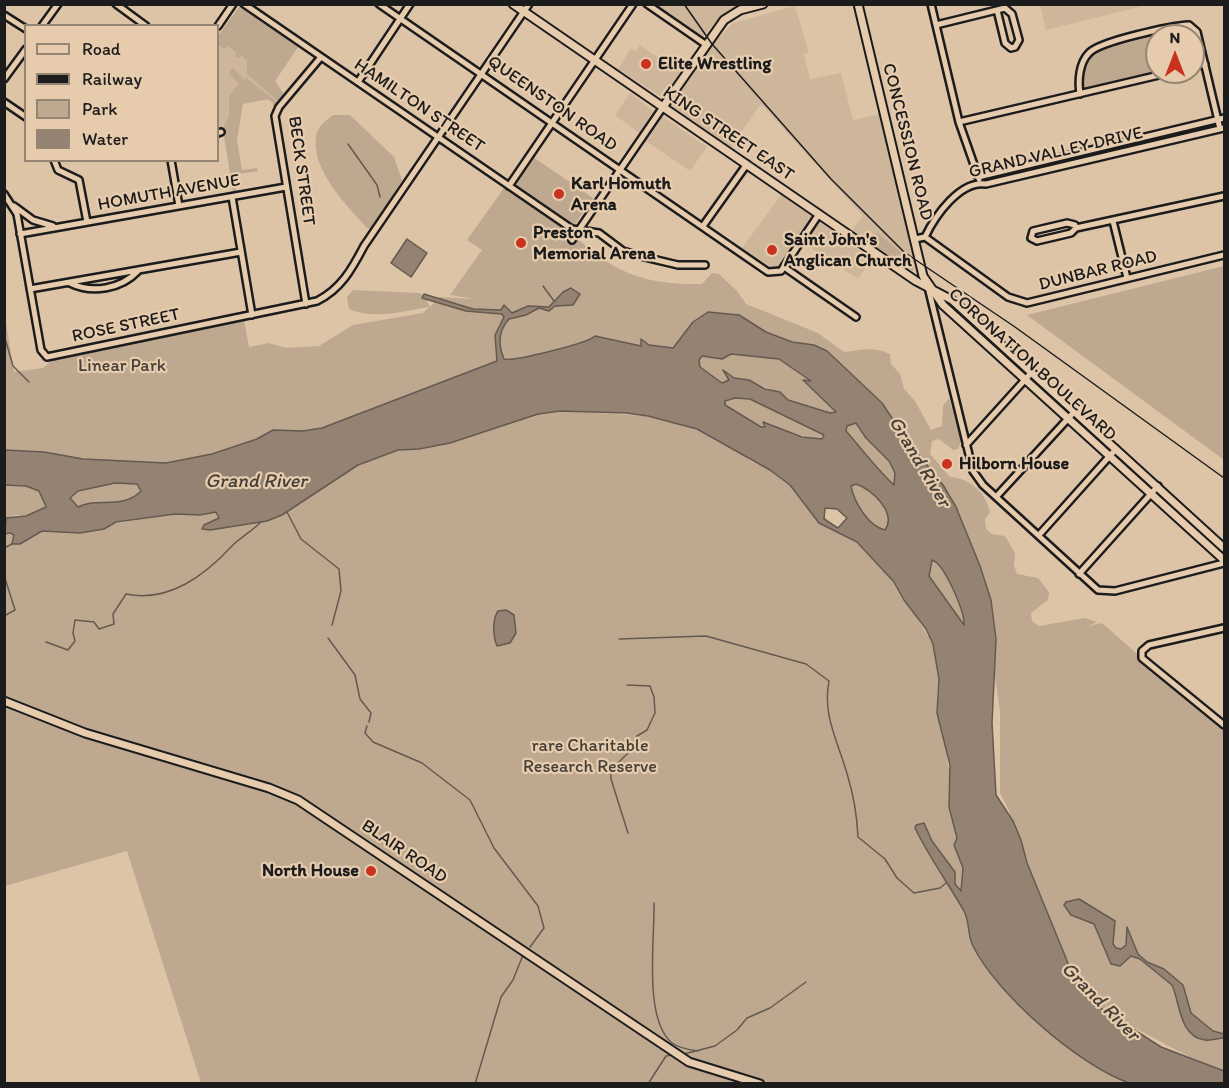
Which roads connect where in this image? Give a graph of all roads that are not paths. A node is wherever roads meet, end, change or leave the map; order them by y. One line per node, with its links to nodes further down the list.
1 (58, 4): 18 (street)
2 (116, 4): 19 (street)
3 (233, 4): 20 (street)
4 (244, 4): 26 (street, HAMILTON STREET)
5 (380, 4): 17 (street, QUEENSTON ROAD)
6 (410, 4): 17 (street)
7 (513, 4): 15 (main road, KING STREET EAST)
8 (529, 4): 15 (street, ROSE STREET)
9 (633, 4): 27 (street)
10 (647, 4): 24 (street)
11 (763, 4): 24 (main road)
12 (858, 4): 70 (main road, CONCESSION ROAD)
13 (931, 4): 21 (street)
14 (997, 10): 14 (street); 21 (street)
15 (524, 12): 27 (main road, KING STREET EAST); 29 (street, ROSE STREET)
16 (4, 15): 22 (street)
17 (401, 19): 29 (street, QUEENSTON ROAD); 32 (street)
18 (43, 24)
19 (143, 24)
20 (219, 25)
21 (936, 25): 40 (street)
22 (24, 28)
23 (1145, 35): 33 (street)
24 (705, 44): 35 (main road)
25 (24, 52): 31 (street)
26 (321, 57): 32 (street, HAMILTON STREET); 55 (street, BECK STREET)
27 (595, 61): 35 (main road, KING STREET EAST); 39 (street)
28 (1205, 64): 38 (street)
29 (482, 74): 39 (street, QUEENSTON ROAD); 43 (street, ROSE STREET)
30 (1145, 78): 33 (street)
31 (4, 79)
32 (358, 82): 43 (street, HAMILTON STREET)
33 (1080, 94): 40 (street)
34 (4, 102): 36 (street)
35 (663, 108): 50 (main road, KING STREET EAST); 51 (street)
36 (24, 116)
37 (1224, 118): 38 (street, GRAND VALLEY DRIVE)
38 (1218, 120): 41 (street); 42 (street, GRAND VALLEY DRIVE)
39 (552, 122): 51 (street, QUEENSTON ROAD); 54 (street)
40 (959, 122): 53 (street)
41 (1222, 128): 44 (street, GRAND VALLEY DRIVE)
42 (1156, 134): 44 (street); 45 (street, GRAND VALLEY DRIVE)
43 (439, 137): 54 (street, HAMILTON STREET); 81 (street, ROSE STREET)
44 (1159, 144): 46 (street, GRAND VALLEY DRIVE)
45 (1097, 148): 46 (street); 49 (street, GRAND VALLEY DRIVE)
46 (1099, 157): 52 (street, GRAND VALLEY DRIVE)
47 (55, 162): 63 (street)
48 (171, 162): 60 (street)
49 (1038, 163): 52 (street); 53 (street, GRAND VALLEY DRIVE)
50 (747, 164): 61 (main road, KING STREET EAST); 64 (street)
51 (620, 170): 64 (street, QUEENSTON ROAD); 67 (street)
52 (1040, 172): 53 (street, GRAND VALLEY DRIVE)
53 (979, 180): 69 (street, GRAND VALLEY DRIVE)
54 (509, 186): 67 (street, HAMILTON STREET)
55 (286, 187): 58 (street, HOMUTH AVENUE); 81 (street, BECK STREET)
56 (4, 194): 59 (street, ROSE STREET)
57 (1224, 196): 62 (street)
58 (232, 197): 60 (street, HOMUTH AVENUE); 72 (street)
59 (14, 206): 65 (street, HOMUTH AVENUE); 68 (street, ROSE STREET)
60 (178, 206): 63 (street, HOMUTH AVENUE)
61 (819, 214): 75 (street); 79 (main road, KING STREET EAST)
62 (1113, 221): 66 (street); 77 (street)
63 (87, 222): 65 (street, HOMUTH AVENUE)
64 (702, 226): 75 (street, QUEENSTON ROAD)
65 (57, 227): 68 (street, HOMUTH AVENUE)
66 (1076, 228): 66 (street)
67 (579, 230): 71 (street); 74 (street, HAMILTON STREET)
68 (20, 234): 80 (street, ROSE STREET)
69 (926, 237): 70 (street); 77 (street, DUNBAR ROAD)
70 (915, 239): 79 (main road, CONCESSION ROAD)
71 (572, 240)
72 (241, 252): 76 (street); 84 (street)
73 (1224, 255): 77 (street, DUNBAR ROAD)
74 (705, 265)
75 (784, 267): 85 (street)
76 (139, 270): 78 (street); 78 (street)
77 (1127, 278)
78 (68, 283): 80 (street)
79 (928, 287): 82 (main road, CORONATION BOULEVARD); 83 (street); 86 (main road, CORONATION BOULEVARD)
80 (30, 289): 84 (street, ROSE STREET)
81 (306, 304): 84 (street, ROSE STREET)
82 (943, 305): 83 (street); 86 (main road, CORONATION BOULEVARD)
83 (934, 314): 91 (street)
84 (252, 315)
85 (856, 317)
86 (979, 331): 87 (main road, CORONATION BOULEVARD); 88 (main road, CORONATION BOULEVARD)
87 (1032, 372): 88 (street); 89 (main road, CORONATION BOULEVARD)
88 (1026, 380): 90 (main road, CORONATION BOULEVARD); 91 (street)
89 (1075, 411): 90 (street); 92 (main road, CORONATION BOULEVARD)
90 (1068, 418): 93 (main road, CORONATION BOULEVARD); 96 (street)
91 (966, 445): 96 (street)
92 (1116, 449): 93 (street); 94 (main road, CORONATION BOULEVARD)
93 (1110, 456): 95 (main road, CORONATION BOULEVARD); 99 (street)
94 (1158, 486): 95 (street); 97 (main road, CORONATION BOULEVARD)
95 (1150, 492): 98 (main road, CORONATION BOULEVARD); 102 (street)
96 (996, 497): 99 (street)
97 (1185, 511): 98 (main road); 100 (main road, CORONATION BOULEVARD)
98 (1179, 518): 101 (main road, CORONATION BOULEVARD)
99 (1039, 535): 102 (street)
100 (1224, 548)
101 (1224, 561): 102 (street)
102 (1079, 574)
103 (1224, 628): 105 (street)
104 (4, 701): 106 (main road, BLAIR ROAD)
105 (1224, 725)
106 (760, 1083)

